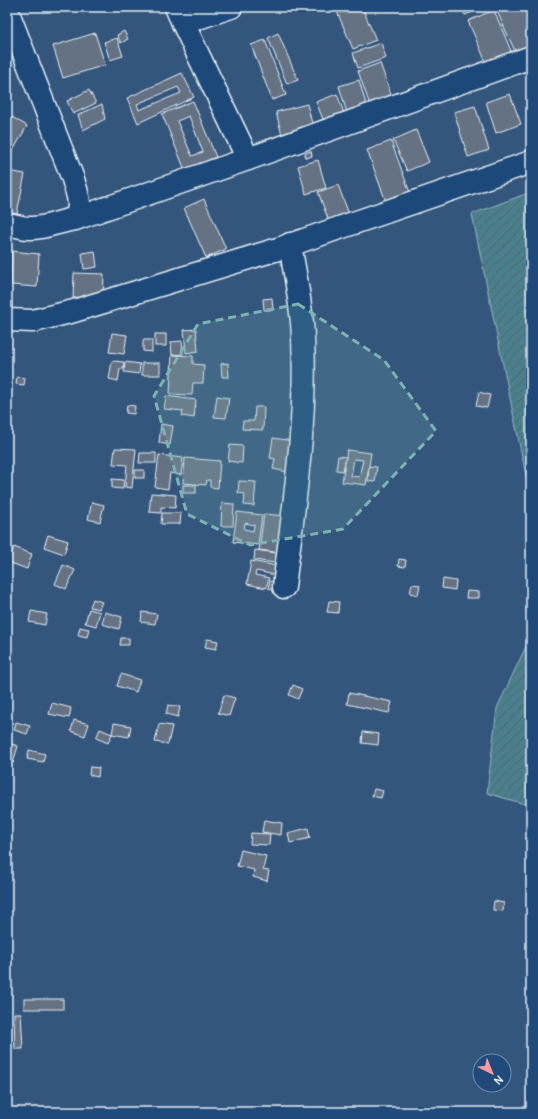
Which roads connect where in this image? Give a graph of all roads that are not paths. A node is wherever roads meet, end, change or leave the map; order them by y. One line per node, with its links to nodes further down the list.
1 (231, 7): 3 (street)
2 (7, 10): 7 (street)
3 (180, 15): 5 (street)
4 (531, 57): 5 (street)
5 (248, 159): 7 (street)
6 (531, 162): 9 (street)
7 (75, 219): 8 (street)
8 (7, 224)
9 (290, 244): 10 (street); 11 (street)
10 (7, 320)
11 (284, 587)

